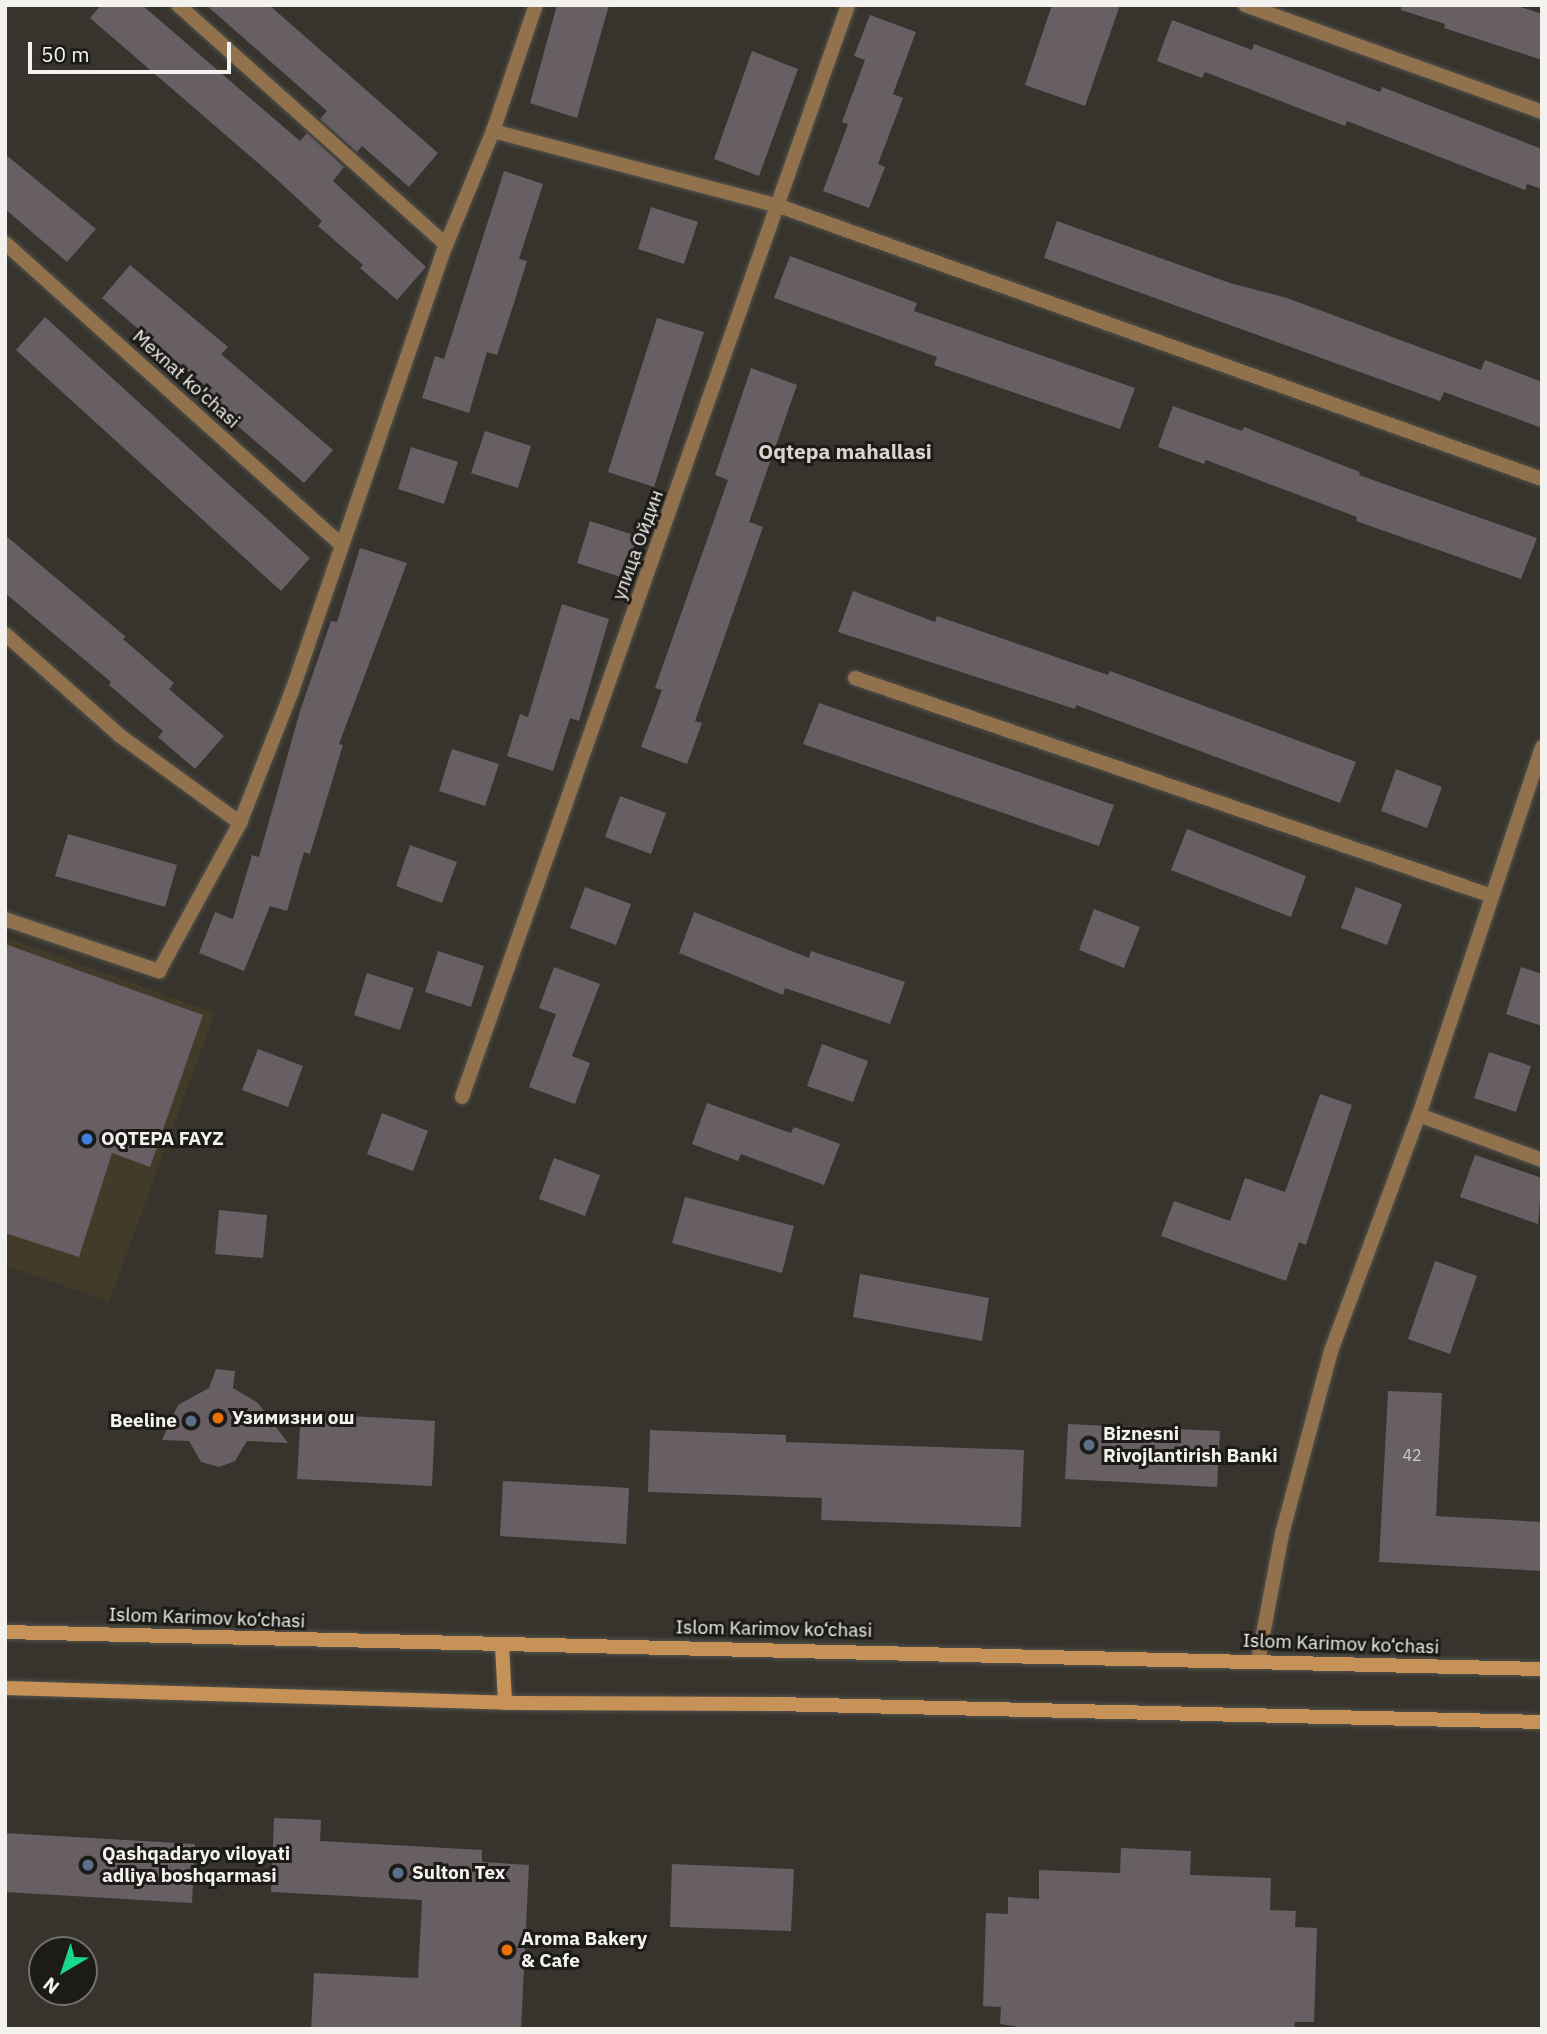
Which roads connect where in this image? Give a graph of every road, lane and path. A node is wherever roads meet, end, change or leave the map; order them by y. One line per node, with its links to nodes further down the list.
1 (178, 5): 9 (street)
2 (536, 5): 6 (street)
3 (848, 5): 7 (street, улица Ойдин)
4 (1245, 5): 5 (street)
5 (1542, 112)
6 (493, 131): 7 (street); 9 (street)
7 (779, 206): 10 (street); 18 (street, улица Ойдин)
8 (5, 243): 11 (street, Mexnat ko'chasi)
9 (446, 245): 11 (street)
10 (1542, 480)
11 (340, 544): 15 (street)
12 (5, 634): 15 (street)
13 (855, 678): 16 (street)
14 (1542, 747): 16 (street)
15 (240, 823): 17 (street)
16 (1489, 895): 19 (street)
17 (5, 919)
18 (462, 1097)
19 (1419, 1115): 20 (street); 23 (street)
20 (1542, 1160)
21 (5, 1632): 22 (main road, Islom Karimov ko‘chasi)
22 (502, 1645): 23 (main road, Islom Karimov ko‘chasi); 26 (main road)
23 (1258, 1661): 24 (main road, Islom Karimov ko‘chasi)
24 (1542, 1670)
25 (5, 1688): 26 (main road)
26 (505, 1703): 27 (main road)
27 (1542, 1722)

